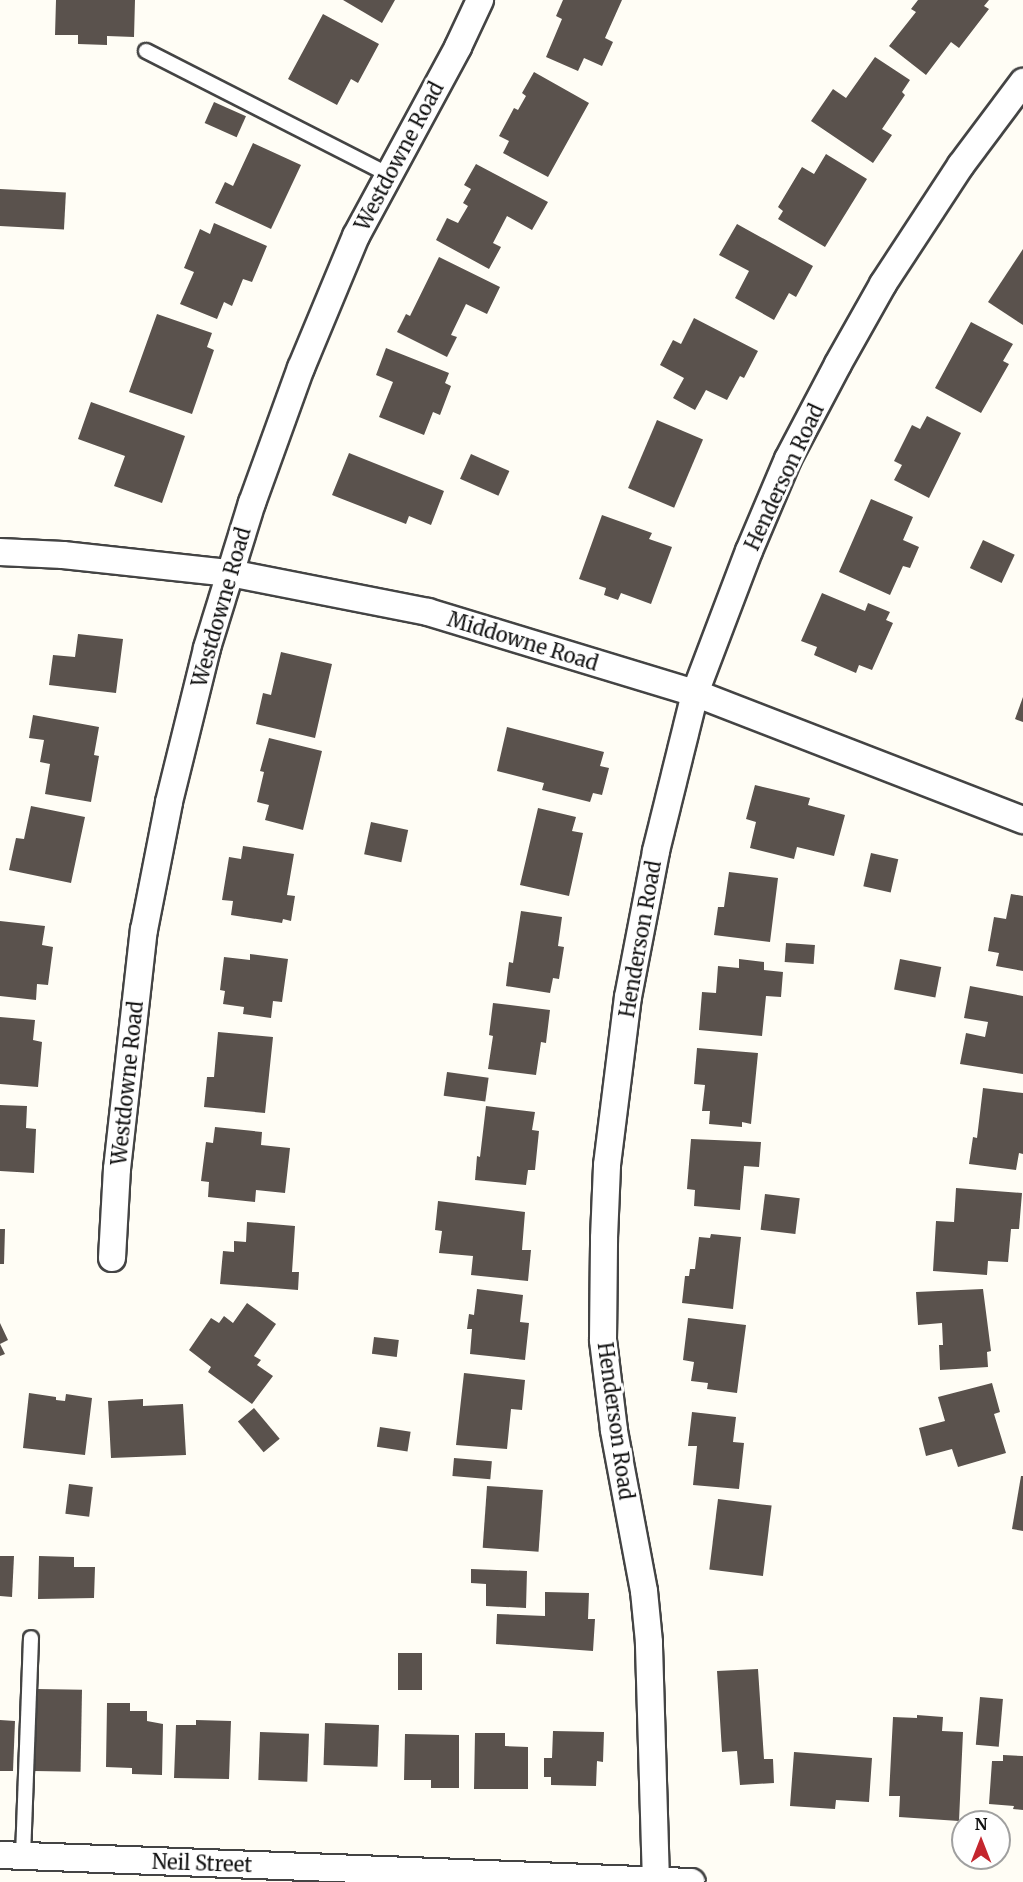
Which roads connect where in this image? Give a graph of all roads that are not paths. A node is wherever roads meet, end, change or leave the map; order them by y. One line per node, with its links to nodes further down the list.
1 (480, 0): 4 (street, Westdowne Road)
2 (147, 51): 4 (lane)
3 (1023, 82): 7 (street, Henderson Road)
4 (389, 176): 6 (street, Westdowne Road)
5 (0, 552): 6 (street, Middowne Road)
6 (230, 573): 7 (street, Middowne Road); 9 (street, Westdowne Road)
7 (695, 693): 8 (street, Middowne Road); 12 (street, Henderson Road)
8 (1023, 820)
9 (112, 1258)
10 (31, 1638): 11 (lane)
11 (12, 1856): 12 (street, Neil Street)
12 (656, 1881): 13 (street, Neil Street)
13 (691, 1882)

